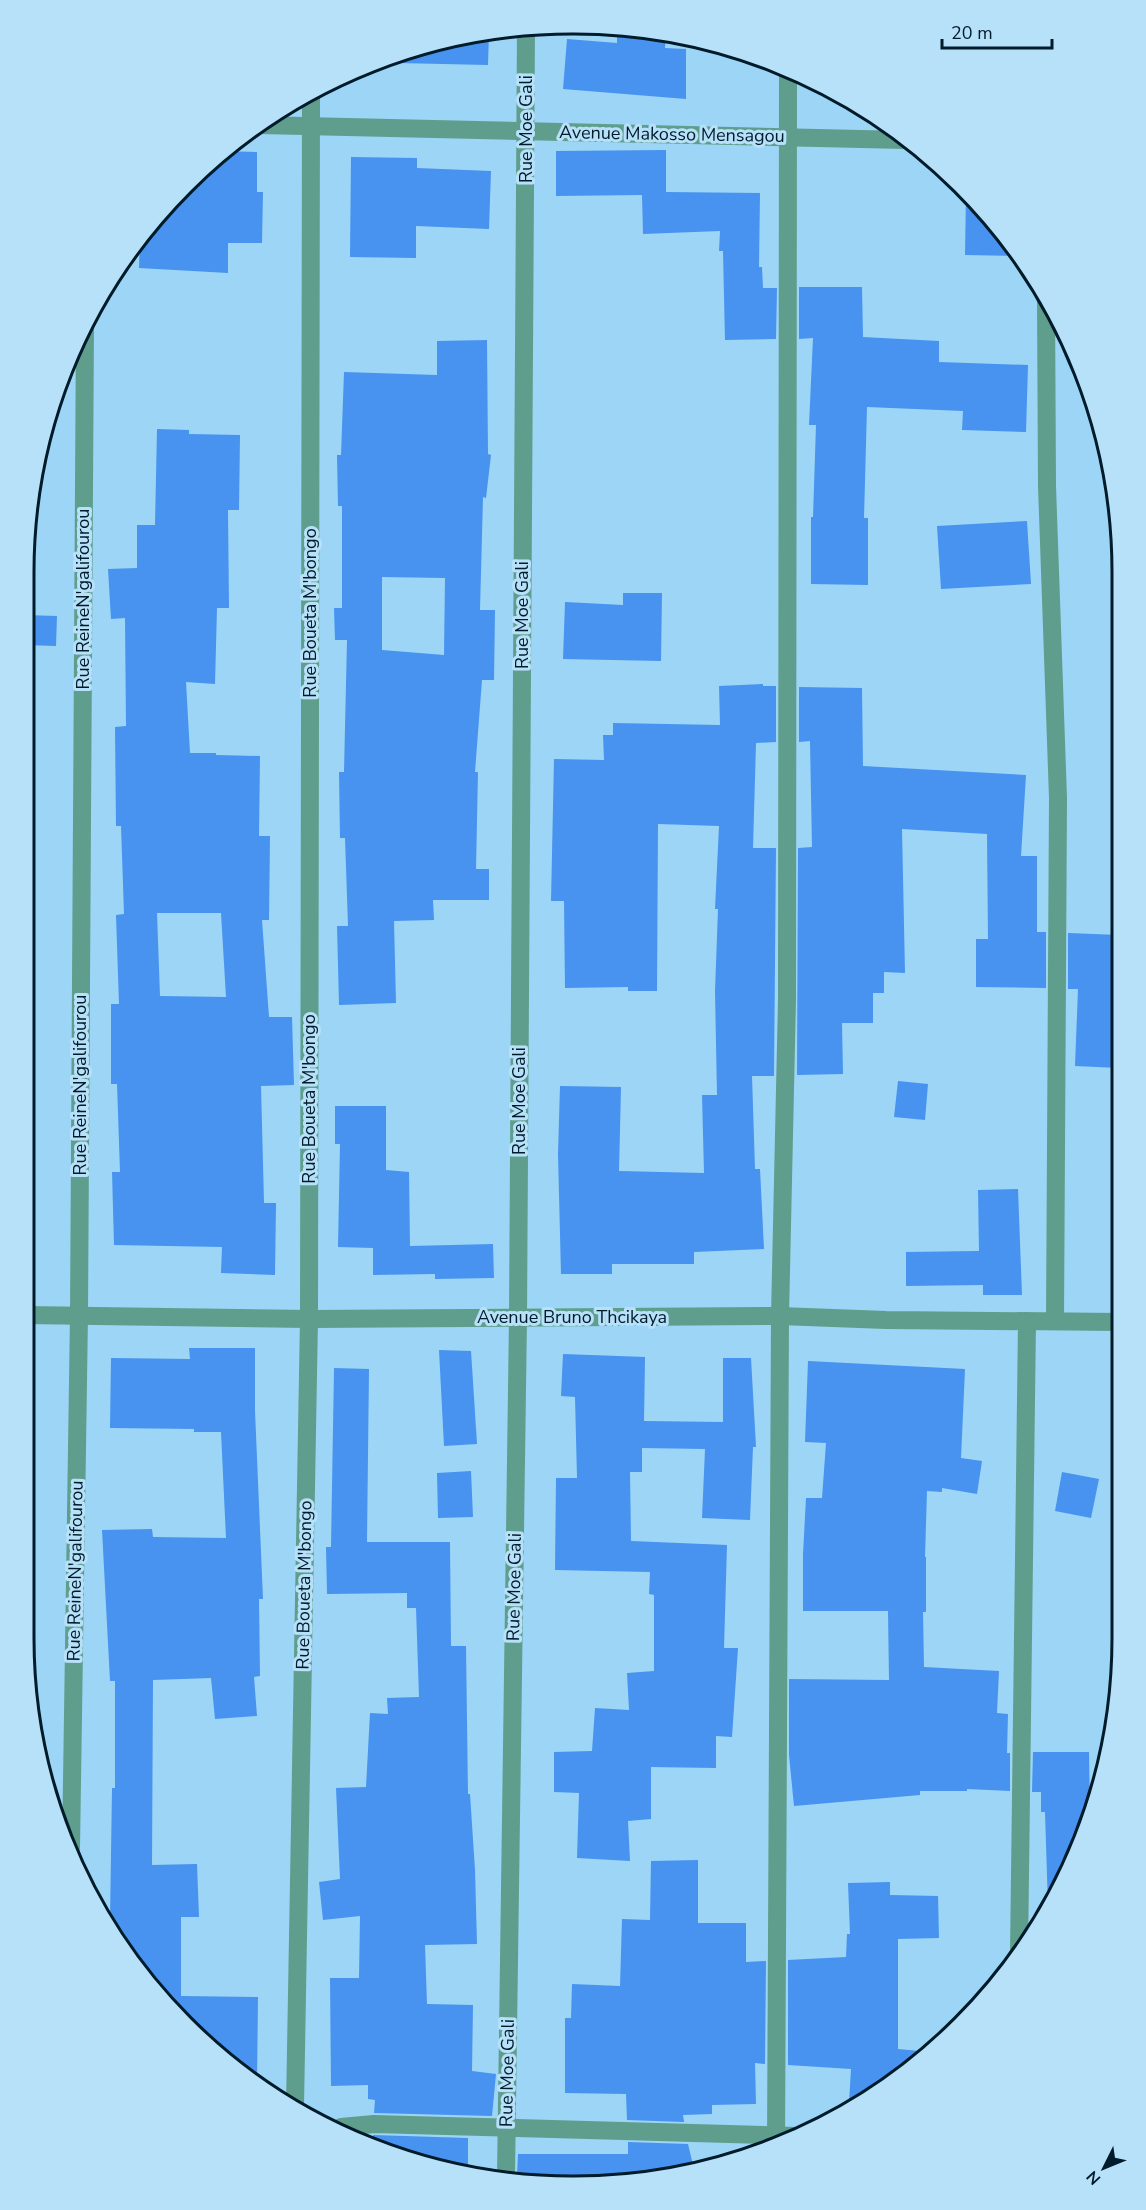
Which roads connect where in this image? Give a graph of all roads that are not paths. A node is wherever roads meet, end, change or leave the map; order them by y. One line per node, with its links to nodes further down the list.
1 (526, 37): 6 (street, Rue Moe Gali)
2 (788, 79): 7 (street)
3 (310, 104): 5 (street, Rue Boueta M'bongo)
4 (274, 125): 5 (street, Avenue Makosso Mensagou)
5 (309, 126): 6 (street, Avenue Makosso Mensagou); 15 (street, Rue Boueta M'bongo)
6 (526, 130): 7 (street, Avenue Makosso Mensagou); 14 (street, Rue Moe Gali)
7 (787, 136): 8 (street, Avenue Makosso Mensagou); 13 (street)
8 (892, 140)
9 (1046, 317): 17 (street)
10 (85, 346): 12 (street, Rue ReineN'galifourou)
11 (34, 1315): 12 (street, Avenue Bruno Thcikaya)
12 (79, 1315): 15 (street, Avenue Bruno Thcikaya); 19 (street, Rue ReineN'galifourou)
13 (780, 1316): 14 (street, Avenue Bruno Thcikaya); 16 (street, Avenue Bruno Thcikaya); 24 (street)
14 (518, 1318): 15 (street, Avenue Bruno Thcikaya); 23 (street, Rue Moe Gali)
15 (309, 1319): 21 (street, Rue Boueta M'bongo)
16 (1027, 1321): 17 (street, Avenue Bruno Thcikaya); 20 (street)
17 (1055, 1321): 18 (street, Avenue Bruno Thcikaya)
18 (1112, 1322)
19 (71, 1833)
20 (1019, 1938)
21 (295, 2098)
22 (348, 2126): 23 (street)
23 (507, 2128): 25 (street); 26 (street, Rue Moe Gali)
24 (776, 2136)
25 (766, 2140)
26 (506, 2171)

